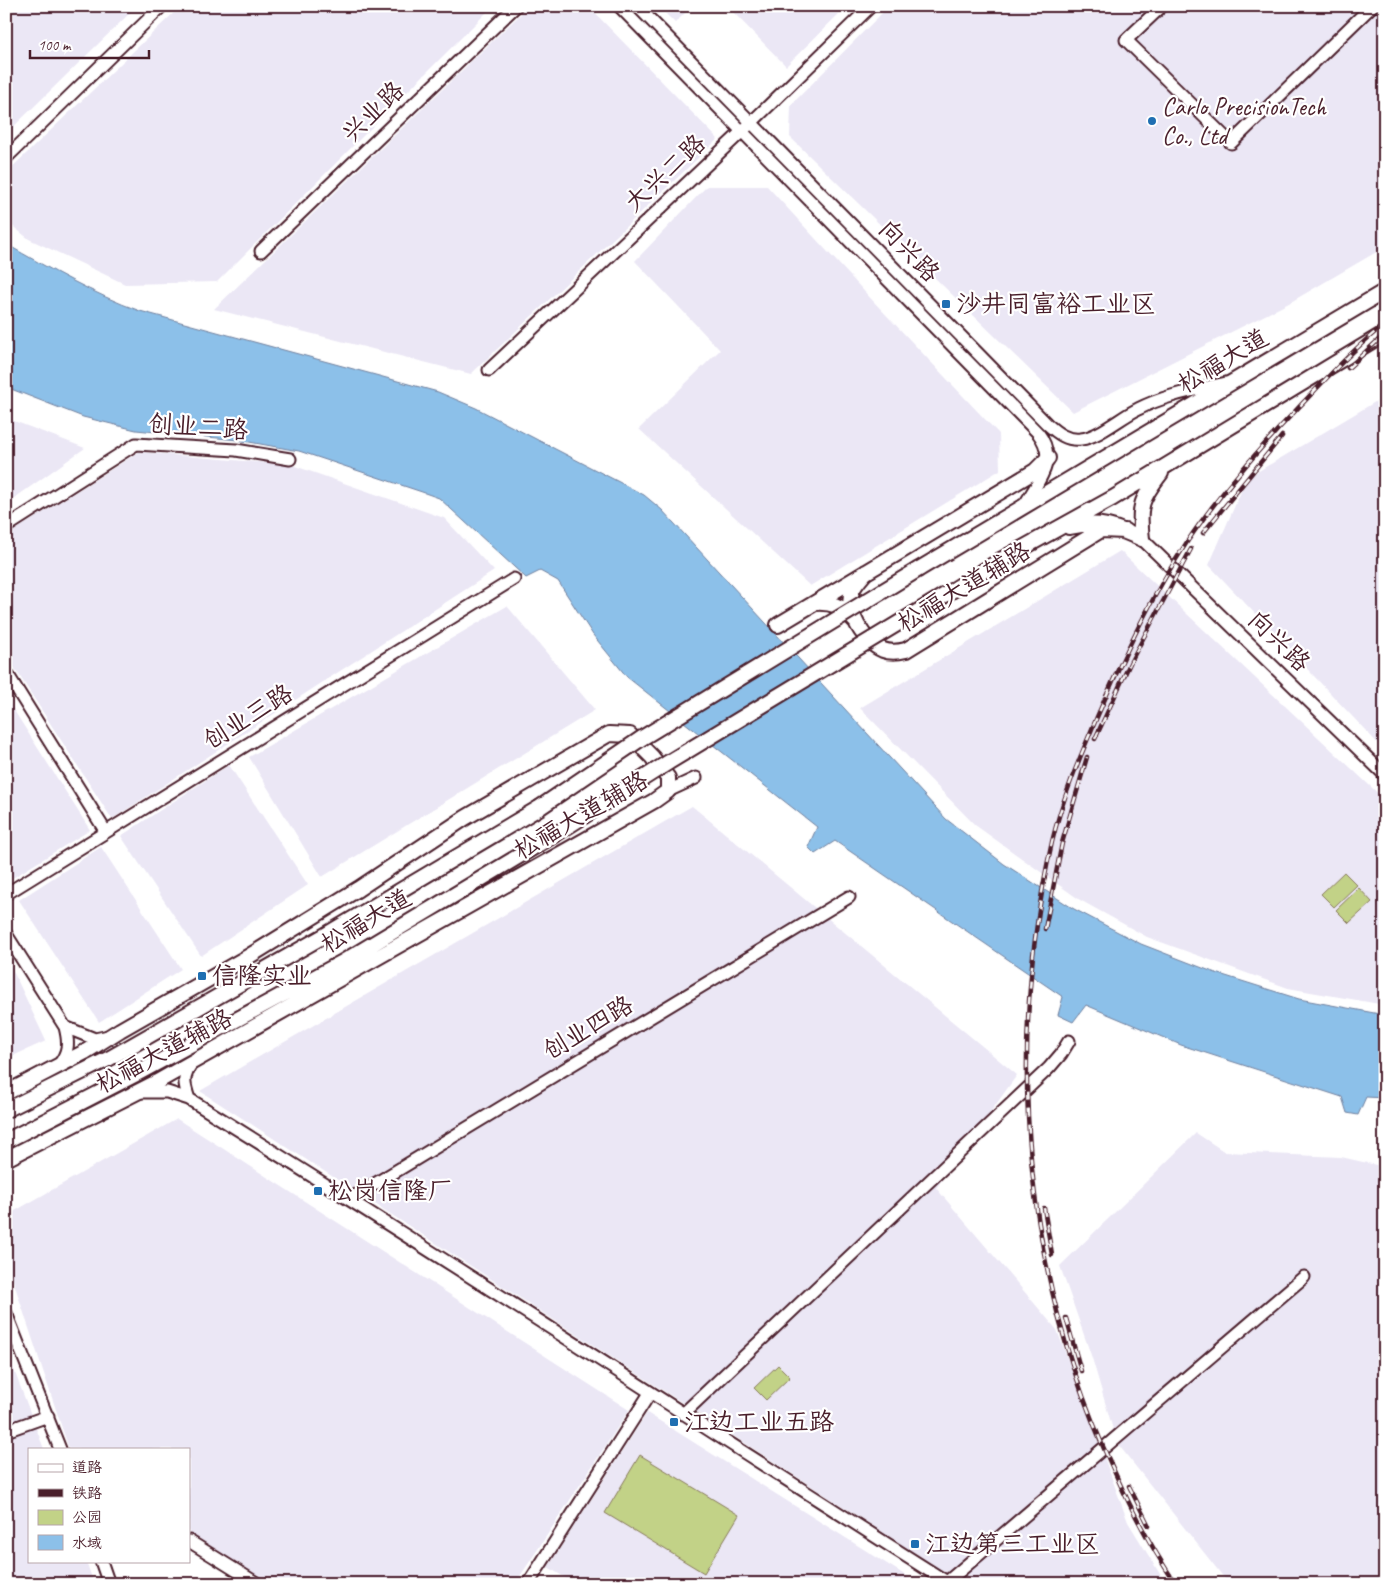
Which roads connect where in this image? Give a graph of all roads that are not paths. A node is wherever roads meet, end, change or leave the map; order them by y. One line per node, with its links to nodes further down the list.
1 (162, 6): 10 (street)
2 (516, 6): 11 (street, 兴业路)
3 (619, 6): 9 (street, 向兴路)
4 (637, 6): 8 (street, 向兴路)
5 (871, 6): 8 (street, 大兴二路)
6 (1162, 6): 7 (street)
7 (1372, 6)
8 (751, 122): 9 (street, 大兴二路); 15 (street, 向兴路)
9 (742, 131): 14 (street, 大兴二路); 16 (street, 向兴路)
10 (6, 158)
11 (261, 251)
12 (1385, 291): 15 (main road, 松福大道)
13 (1385, 334): 18 (main road)
14 (489, 370)
15 (1235, 380): 19 (main road, 松福大道)
16 (1048, 458): 19 (street); 24 (main road, 松福大道辅路)
17 (290, 459): 20 (street, 创业二路)
18 (1168, 465): 21 (main road); 23 (main road)
19 (1024, 506): 37 (main road, 松福大道, bridge)
20 (6, 527)
21 (1056, 530): 22 (main road); 39 (main road, 松福大道, bridge)
22 (1125, 531): 23 (main road); 27 (main road, 松福大道辅路)
23 (1142, 539): 30 (street, 向兴路)
24 (866, 572): 26 (main road, 松福大道辅路); 27 (main road, 松福大道辅路)
25 (514, 579): 33 (street, 创业三路)
26 (815, 603): 27 (main road); 28 (main road, 松福大道辅路)
27 (857, 624)
28 (778, 625)
29 (6, 672): 33 (street)
30 (1385, 775)
31 (696, 778): 32 (street)
32 (668, 791): 38 (main road, 松福大道辅路); 40 (main road, 松福大道辅路)
33 (106, 832): 34 (street, 创业三路)
34 (6, 894)
35 (849, 897): 52 (street, 创业四路)
36 (6, 934): 41 (street)
37 (322, 937): 38 (main road); 49 (main road, 松福大道)
38 (251, 955): 42 (main road, 松福大道辅路)
39 (342, 963): 40 (main road); 50 (main road, 松福大道)
40 (292, 1007): 44 (main road, 松福大道辅路)
41 (65, 1027): 42 (street); 45 (street)
42 (110, 1036): 45 (main road, 松福大道辅路)
43 (1069, 1042): 56 (street)
44 (192, 1062): 47 (main road, 松福大道辅路); 48 (street)
45 (58, 1066): 46 (main road, 松福大道辅路)
46 (6, 1093)
47 (135, 1093): 48 (street); 51 (main road, 松福大道辅路)
48 (189, 1098): 52 (street)
49 (6, 1110)
50 (6, 1141)
51 (6, 1159)
52 (350, 1199): 55 (street)
53 (1304, 1277): 62 (street)
54 (6, 1313): 57 (street)
55 (650, 1393): 56 (street); 65 (street)
56 (682, 1414): 62 (street)
57 (48, 1416): 58 (street); 59 (street)
58 (6, 1431)
59 (60, 1448)
60 (190, 1542): 64 (street)
61 (101, 1562): 63 (street)
62 (948, 1583)
63 (109, 1584)
64 (258, 1584)
65 (528, 1584)

